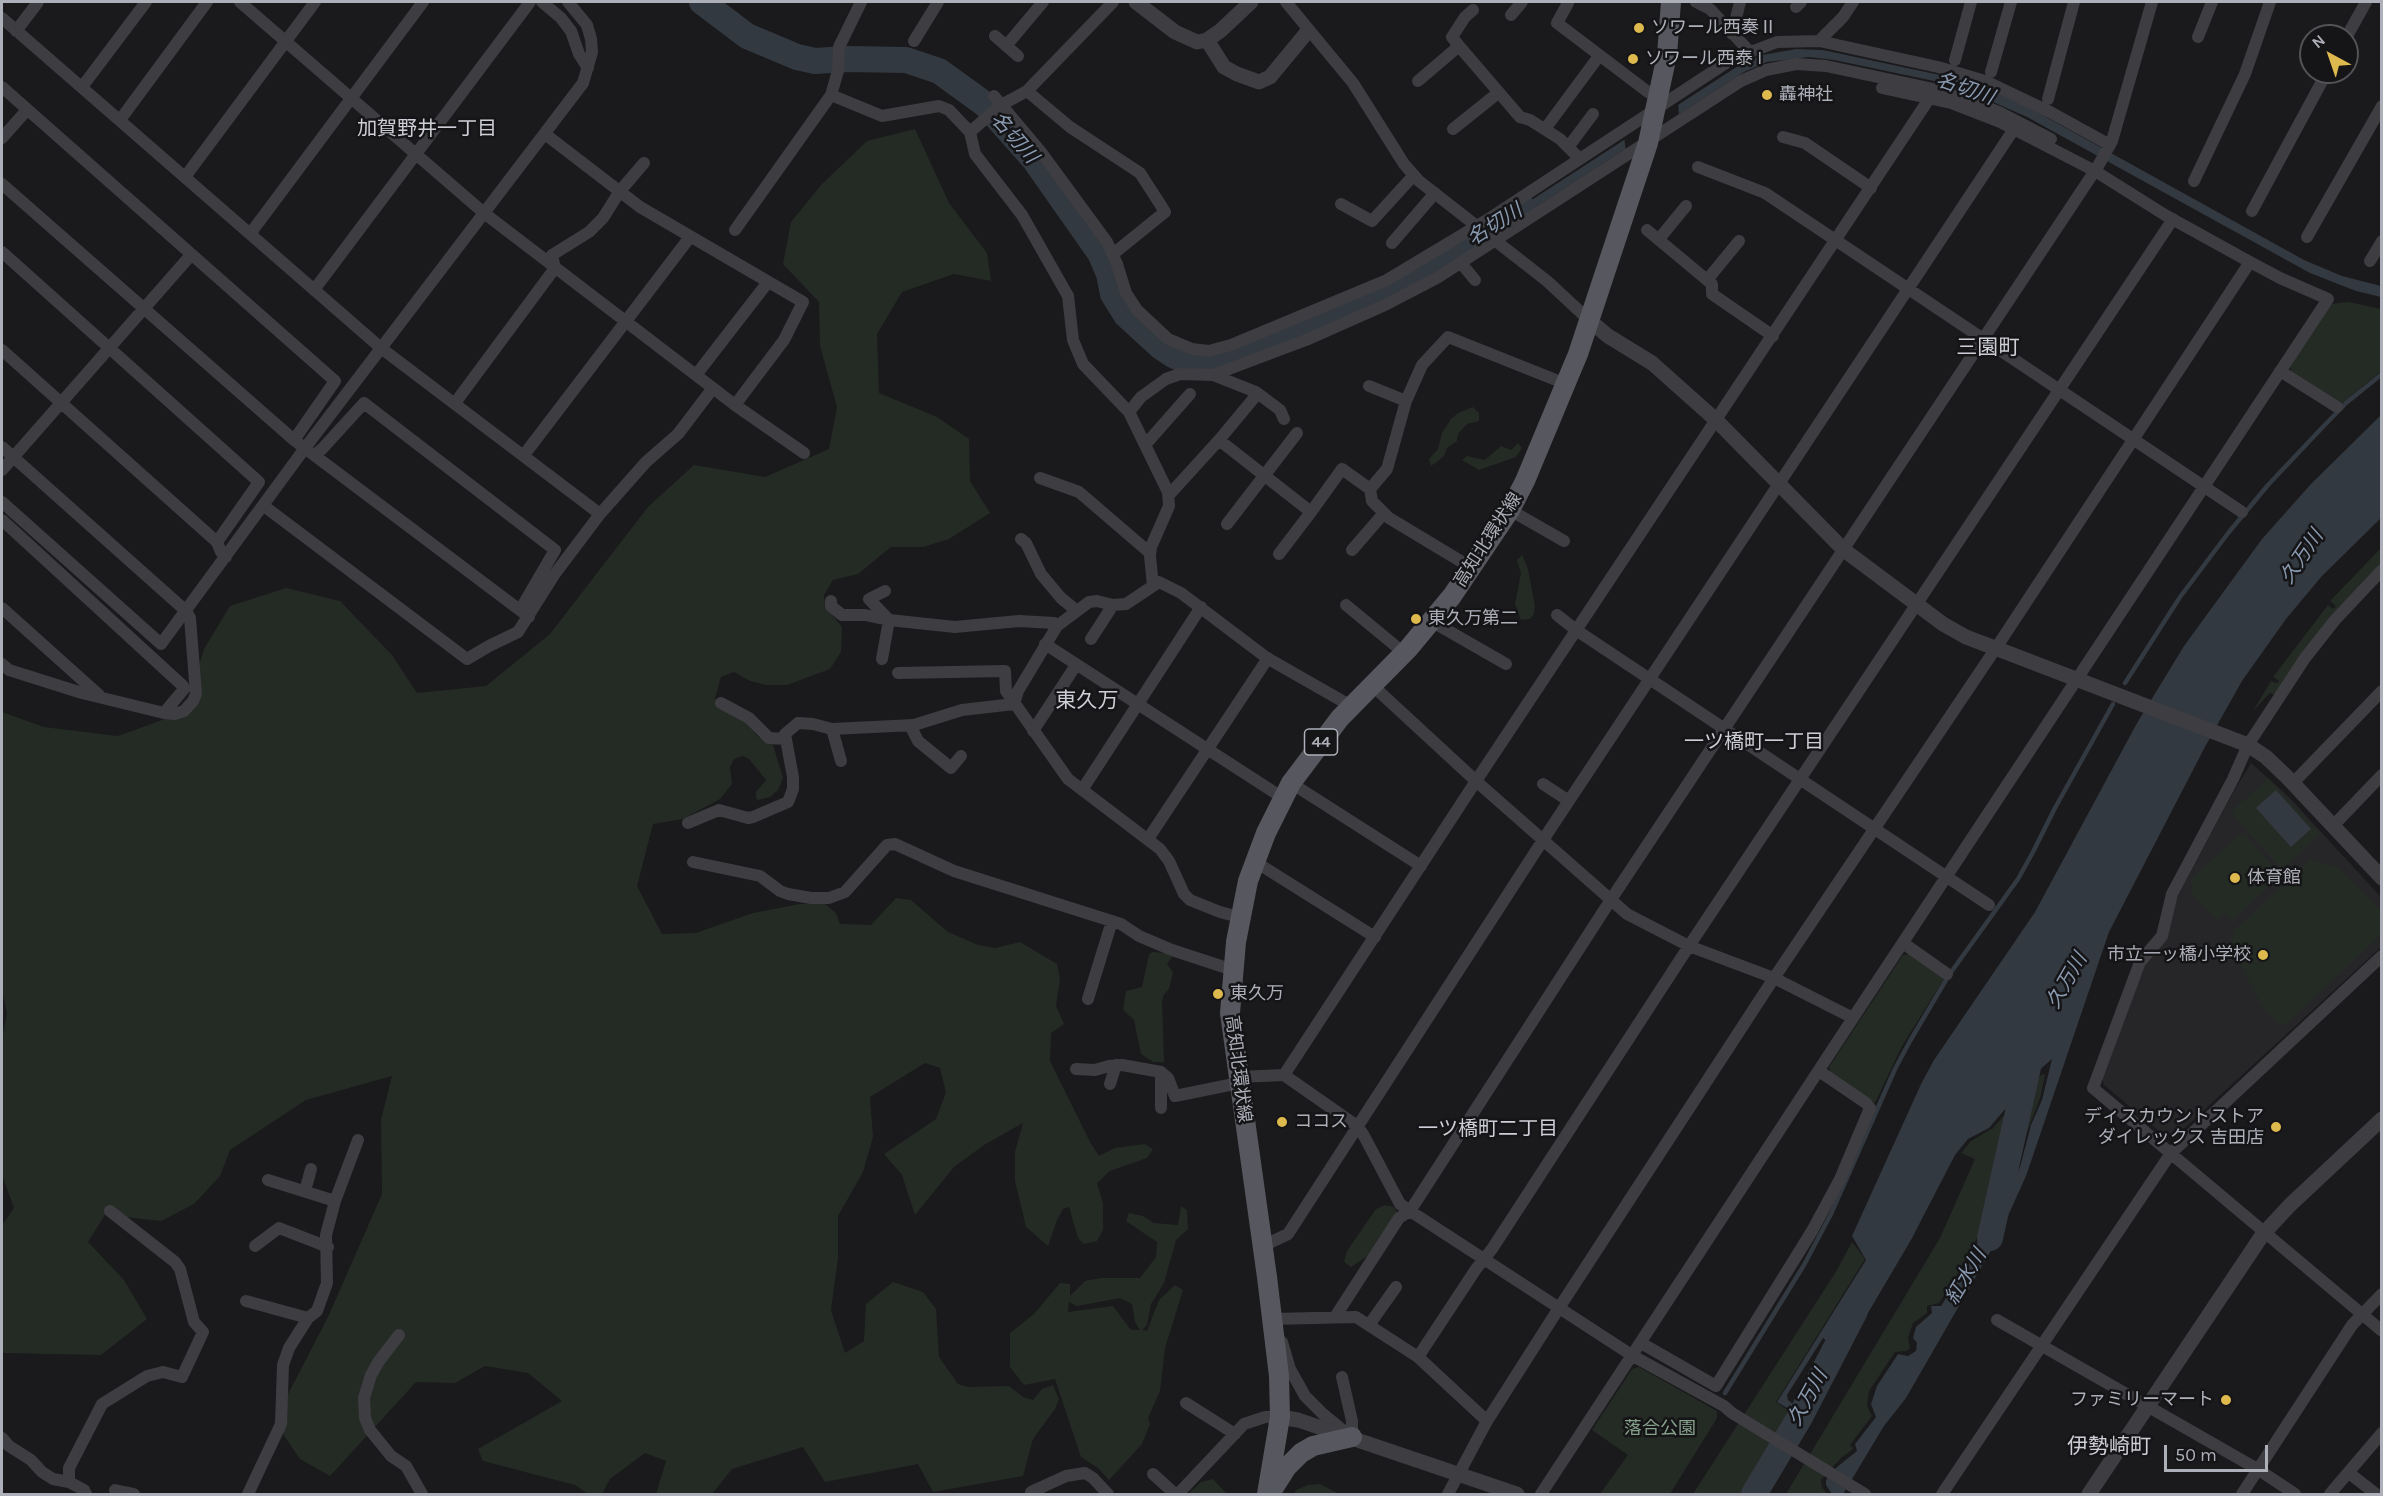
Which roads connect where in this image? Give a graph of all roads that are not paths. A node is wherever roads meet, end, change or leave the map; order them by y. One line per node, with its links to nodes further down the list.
1 (38, 2): 34 (street)
2 (146, 2): 54 (street)
3 (207, 2): 67 (street)
4 (240, 2): 40 (street)
5 (315, 2): 40 (street)
6 (423, 2): 59 (street)
7 (530, 2): 78 (street)
8 (542, 2): 49 (street)
9 (568, 2): 49 (street)
10 (861, 2): 58 (street)
11 (938, 2): 41 (street)
12 (1043, 2): 43 (street)
13 (1113, 2): 56 (street)
14 (1251, 2): 39 (street)
15 (1286, 2): 35 (street)
16 (1522, 2): 31 (street)
17 (1671, 2): 63 (main road, 高知北環状線 / 44)
18 (1696, 2): 36 (street)
19 (1740, 2): 36 (street)
20 (1853, 2): 42 (street)
21 (1971, 2): 48 (street)
22 (2010, 2): 50 (street)
23 (2074, 2): 61 (street)
24 (2152, 2): 77 (street)
25 (2212, 2): 38 (street)
26 (2270, 2): 85 (street)
27 (2366, 2): 33 (street)
28 (1568, 3): 47 (street)
29 (1146, 4): 39 (street)
30 (1473, 10): 44 (street)
31 (1511, 15)
32 (2, 18): 34 (street)
33 (2354, 24)
34 (16, 31): 54 (street)
35 (1308, 31): 39 (street); 83 (street)
36 (1731, 34): 45 (street)
37 (995, 36): 43 (street)
38 (2198, 37)
39 (1207, 40)
40 (285, 41): 59 (street); 84 (street)
41 (914, 41)
42 (1819, 41): 45 (street); 77 (street)
43 (1006, 46): 46 (street)
44 (1459, 46): 51 (street); 57 (street)
45 (1749, 51): 63 (street)
46 (1018, 56)
47 (1599, 56): 63 (street); 69 (street)
48 (1955, 60)
49 (588, 68): 72 (street)
50 (1991, 72)
51 (1418, 81)
52 (2321, 84): 92 (street)
53 (2, 87): 65 (street)
54 (82, 87): 67 (street)
55 (1882, 88): 60 (street)
56 (1027, 91): 62 (street); 108 (street)
57 (1498, 93): 68 (street); 69 (street)
58 (831, 95): 71 (street); 96 (street)
59 (351, 98): 78 (street); 98 (street)
60 (1929, 99): 70 (street); 87 (street)
61 (2048, 99)
62 (998, 103): 71 (street); 108 (street)
63 (1657, 106): 75 (main road, 高知北環状線 / 44); 79 (street)
64 (2382, 106): 100 (street)
65 (27, 110): 74 (street); 109 (street)
66 (1593, 114): 76 (street)
67 (120, 120): 84 (street)
68 (1453, 129)
69 (1545, 129): 76 (street)
70 (2014, 129): 82 (street); 117 (street)
71 (970, 132): 141 (street)
72 (545, 134): 88 (street); 93 (street)
73 (1783, 136): 87 (street)
74 (2, 138)
75 (1649, 140): 82 (street); 102 (street); 120 (main road, 高知北環状線 / 44)
76 (1569, 146): 79 (street)
77 (2109, 147): 82 (street)
78 (416, 154): 93 (street); 118 (street)
79 (1580, 159): 95 (street)
80 (644, 163): 88 (street)
81 (1698, 167): 104 (street)
82 (2098, 167): 94 (street); 123 (street)
83 (1414, 175): 89 (street); 90 (street)
84 (184, 177): 98 (street)
85 (2194, 181)
86 (2, 184): 119 (street)
87 (1871, 188): 104 (street)
88 (620, 191): 99 (street); 113 (street)
89 (1435, 193): 95 (street); 106 (street)
90 (1341, 204)
91 (1686, 206): 101 (street)
92 (2252, 211)
93 (484, 213): 113 (street); 125 (street)
94 (2173, 219): 110 (street); 133 (street)
95 (1479, 228): 102 (street); 108 (street)
96 (735, 230)
97 (1647, 230): 101 (street)
98 (250, 234): 118 (street)
99 (690, 237): 116 (street); 121 (street)
100 (2307, 237)
101 (1659, 239): 115 (street)
102 (1495, 240): 112 (street); 120 (street)
103 (1739, 241): 115 (street)
104 (1836, 241): 117 (street); 122 (street)
105 (2382, 241): 111 (street)
106 (1392, 243)
107 (2, 252): 124 (street)
108 (1113, 254)
109 (191, 255): 119 (street); 146 (street)
110 (2250, 261): 127 (street); 145 (street)
111 (2370, 261)
112 (1461, 263): 114 (street); 129 (street)
113 (555, 268): 121 (street); 138 (street)
114 (1475, 280)
115 (1707, 280): 122 (street)
116 (768, 282): 128 (street); 139 (street)
117 (1909, 289): 123 (street); 157 (street)
118 (314, 290): 125 (street)
119 (144, 308): 124 (street); 146 (street)
120 (1589, 320): 130 (main road, 高知北環状線 / 44); 143 (street)
121 (625, 321): 128 (street); 152 (street)
122 (1773, 336): 143 (street)
123 (1984, 339): 133 (street); 174 (street)
124 (109, 348): 137 (street); 172 (street)
125 (381, 348): 138 (street); 150 (street)
126 (2, 350): 137 (street)
127 (2280, 371): 140 (street); 158 (street)
128 (696, 375): 132 (street)
129 (1213, 375): 134 (street); 141 (street)
130 (1566, 384): 136 (street); 163 (main road, 高知北環状線 / 44)
131 (1369, 386): 136 (street)
132 (713, 388): 139 (street); 167 (street)
133 (2058, 389): 145 (street); 183 (street)
134 (1256, 392): 142 (street); 147 (street)
135 (1191, 394): 148 (street)
136 (1406, 401): 159 (street)
137 (61, 402): 153 (street); 172 (street)
138 (454, 403): 152 (street)
139 (735, 405): 151 (street)
140 (2337, 407)
141 (1129, 412): 148 (street)
142 (1284, 419)
143 (1716, 420): 157 (street); 195 (street)
144 (1297, 433): 155 (street)
145 (2132, 438): 158 (street); 198 (street)
146 (294, 440): 150 (street)
147 (1219, 440): 155 (street); 160 (street)
148 (1145, 445): 160 (street)
149 (2, 447): 153 (street)
150 (310, 452): 162 (street); 190 (street); 190 (street)
151 (804, 453)
152 (524, 455): 167 (street)
153 (13, 457): 154 (street); 188 (street)
154 (2, 470)
155 (1265, 475): 164 (street); 168 (street)
156 (1040, 478): 175 (street)
157 (1778, 484): 174 (street); 206 (street)
158 (2205, 487): 165 (street); 207 (street)
159 (1370, 489): 164 (street); 166 (street)
160 (1169, 495): 175 (street)
161 (2, 502): 188 (street)
162 (264, 506): 177 (street); 190 (street)
163 (1510, 510): 171 (street); 178 (main road, 高知北環状線 / 44)
164 (1311, 512): 176 (street)
165 (2242, 512)
166 (1384, 513): 173 (street); 178 (street)
167 (600, 514): 190 (street)
168 (1227, 524)
169 (3, 525): 215 (street)
170 (1021, 539): 189 (street)
171 (1564, 541)
172 (217, 542): 177 (street)
173 (1352, 550)
174 (1844, 550): 183 (street); 218 (street)
175 (1150, 553): 180 (street)
176 (1279, 554)
177 (226, 557): 188 (street)
178 (1472, 568): 193 (main road, 高知北環状線 / 44)
179 (2382, 570): 221 (street)
180 (1153, 586): 184 (street); 186 (street)
181 (885, 591): 192 (street)
182 (831, 601): 192 (street)
183 (1916, 604): 198 (street); 226 (street)
184 (1113, 605): 189 (street); 196 (street)
185 (1346, 605): 199 (street)
186 (1201, 607): 200 (street); 213 (street)
187 (2, 608): 210 (street)
188 (186, 611): 215 (street)
189 (1077, 611): 194 (street)
190 (524, 613)
191 (1557, 615): 195 (street)
192 (889, 620): 194 (street); 201 (street)
193 (1431, 621): 199 (main road, 高知北環状線 / 44); 204 (street)
194 (1057, 626): 197 (street)
195 (1576, 630): 206 (street); 227 (street)
196 (1091, 639)
197 (1045, 644): 203 (street); 212 (street)
198 (1995, 648): 207 (street); 235 (street)
199 (1404, 653): 208 (main road, 高知北環状線 / 44)
200 (1268, 658): 214 (street); 222 (street)
201 (882, 660)
202 (2, 664): 210 (street)
203 (1076, 664): 213 (street); 219 (street)
204 (1506, 664)
205 (898, 673): 212 (street)
206 (1650, 679): 218 (street); 232 (street)
207 (2077, 679): 221 (street); 241 (street)
208 (1372, 685): 214 (main road, 高知北環状線 / 44); 227 (street)
209 (2382, 691): 228 (street)
210 (101, 697): 215 (street)
211 (721, 703): 220 (street)
212 (1014, 704): 216 (street); 219 (street)
213 (1137, 704): 222 (street); 230 (street)
214 (1351, 706): 231 (main road, 高知北環状線 / 44)
215 (164, 713)
216 (910, 725): 217 (street); 223 (street)
217 (832, 729): 220 (street); 224 (street)
218 (1726, 729): 226 (street); 243 (street)
219 (1033, 731): 230 (street)
220 (785, 738): 233 (street)
221 (2248, 745): 228 (street); 267 (street)
222 (1207, 750): 231 (street); 236 (street)
223 (961, 756)
224 (841, 761)
225 (2382, 775): 234 (street)
226 (1800, 778): 235 (street); 249 (street)
227 (1476, 781): 237 (street); 240 (street)
228 (2293, 783): 234 (street)
229 (1543, 784): 232 (street)
230 (1082, 790): 236 (street)
231 (1287, 790): 238 (main road, 高知北環状線 / 44); 240 (street)
232 (1569, 801): 237 (street)
233 (688, 823)
234 (2333, 826): 242 (street)
235 (1874, 828): 241 (street); 253 (street)
236 (1148, 839): 245 (street)
237 (1543, 840): 243 (street); 265 (street)
238 (1254, 861): 245 (main road, 高知北環状線 / 44); 247 (street)
239 (693, 862): 246 (street)
240 (1421, 866): 247 (street)
241 (1946, 877): 244 (street); 248 (street)
242 (2382, 878)
243 (1610, 901): 249 (street); 273 (street)
244 (1989, 904)
245 (1239, 917): 251 (main road, 高知北環状線 / 44)
246 (1112, 921): 251 (street); 254 (street)
247 (1375, 937): 260 (street)
248 (1902, 944): 252 (street); 255 (street)
249 (1689, 946): 253 (street); 278 (street)
250 (2382, 956): 267 (street)
251 (1233, 970): 261 (main road, 高知北環状線 / 44)
252 (1947, 974)
253 (1774, 978): 255 (street); 282 (street)
254 (1088, 999)
255 (1853, 1018): 258 (street)
256 (1116, 1065): 257 (street); 259 (street); 262 (street)
257 (1076, 1069)
258 (1819, 1071): 291 (street); 291 (street)
259 (1161, 1072): 261 (street); 263 (street)
260 (1284, 1075): 261 (street); 265 (street)
261 (1239, 1080): 276 (main road, 高知北環状線 / 44)
262 (1110, 1084)
263 (1161, 1107)
264 (2382, 1119): 274 (street)
265 (1357, 1126): 273 (street); 276 (street)
266 (358, 1140): 271 (street)
267 (2170, 1153): 274 (street); 292 (street)
268 (311, 1169): 270 (street)
269 (268, 1180): 270 (street)
270 (304, 1191): 271 (street)
271 (335, 1201): 277 (street)
272 (110, 1211): 308 (street)
273 (1410, 1211): 278 (street); 284 (street)
274 (2263, 1234): 283 (street); 297 (street)
275 (255, 1246): 277 (street)
276 (1263, 1246): 286 (main road, 高知北環状線 / 44)
277 (328, 1247): 285 (street)
278 (1485, 1258): 282 (street); 294 (street)
279 (1396, 1287): 288 (street)
280 (2382, 1294): 283 (street)
281 (246, 1301): 285 (street)
282 (1559, 1308): 293 (street); 299 (street)
283 (2361, 1314): 289 (street); 304 (street)
284 (1335, 1317): 286 (street); 288 (street)
285 (308, 1318): 313 (street)
286 (1272, 1319): 298 (main road, 高知北環状線 / 44); 302 (street)
287 (1997, 1320): 292 (street)
288 (1369, 1325): 294 (street)
289 (2382, 1331)
290 (399, 1335): 314 (street)
291 (1641, 1343): 293 (street)
292 (2040, 1345): 297 (street); 322 (street)
293 (1633, 1356): 310 (street); 321 (street)
294 (1418, 1357): 299 (street)
295 (1342, 1377): 302 (street)
296 (1186, 1403): 301 (street)
297 (2147, 1407): 304 (street); 323 (street)
298 (1280, 1417): 301 (street); 302 (street); 318 (main road, 高知北環状線 / 44)
299 (1487, 1421): 307 (street)
300 (2382, 1433): 305 (street)
301 (1235, 1434): 317 (street)
302 (1352, 1437): 307 (street); 318 (main road)
303 (2, 1438): 308 (street)
304 (2259, 1470): 324 (street); 325 (street)
305 (2349, 1473): 326 (street); 327 (street)
306 (1153, 1474): 317 (street)
307 (1459, 1474): 319 (street); 320 (street)
308 (69, 1482): 311 (street)
309 (115, 1490): 312 (street)
310 (1862, 1493)
311 (86, 1494)
312 (134, 1494)
313 (248, 1494)
314 (422, 1494)
315 (1032, 1494): 316 (street)
316 (1108, 1494)
317 (1176, 1494)
318 (1269, 1494)
319 (1448, 1494)
320 (1518, 1494)
321 (1541, 1494)
322 (1942, 1494)
323 (2089, 1494)
324 (2242, 1494)
325 (2295, 1494)
326 (2331, 1494)
327 (2376, 1494)

